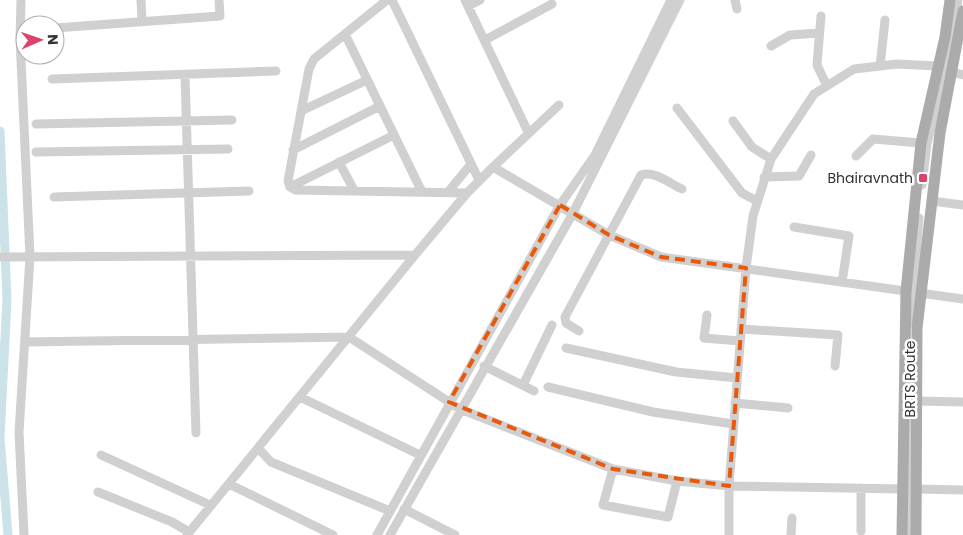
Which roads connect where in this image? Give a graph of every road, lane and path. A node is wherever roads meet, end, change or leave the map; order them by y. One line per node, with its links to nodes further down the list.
1 (21, 0): 72 (street)
2 (141, 0): 16 (street)
3 (219, 0): 16 (street)
4 (387, 0): 19 (street)
5 (392, 0): 49 (street)
6 (480, 0): 11 (street)
7 (671, 0): 64 (street)
8 (680, 0): 66 (street)
9 (950, 0): 23 (main road)
10 (958, 0): 40 (street)
11 (466, 3): 20 (street)
12 (552, 4): 20 (street)
13 (963, 11): 25 (main road)
14 (821, 16): 18 (street)
15 (885, 20): 22 (street)
16 (142, 21): 17 (street)
17 (65, 27)
18 (820, 33): 21 (street); 29 (street)
19 (345, 34): 28 (street); 33 (street)
20 (485, 40): 38 (street)
21 (771, 46)
22 (880, 66): 23 (street); 29 (street)
23 (938, 66): 40 (main road)
24 (276, 70): 26 (street)
25 (957, 74): 63 (main road)
26 (185, 76): 27 (street); 35 (street)
27 (52, 79)
28 (367, 80): 31 (street); 33 (street)
29 (827, 86): 47 (street)
30 (559, 105): 38 (street)
31 (380, 106): 39 (street); 43 (street)
32 (677, 108): 62 (street)
33 (301, 111): 43 (street)
34 (232, 120): 35 (street)
35 (186, 121): 37 (street); 41 (street)
36 (733, 121): 47 (street)
37 (36, 124)
38 (528, 132): 50 (street)
39 (394, 135): 48 (street); 56 (street)
40 (924, 143): 46 (street); 75 (main road); 75 (street, BRTS Route)
41 (187, 149): 42 (street); 44 (street); 60 (street)
42 (228, 149)
43 (293, 150): 53 (street)
44 (36, 152)
45 (811, 155): 51 (street)
46 (856, 156)
47 (771, 159): 51 (street)
48 (339, 162): 53 (street); 55 (street)
49 (471, 164): 52 (street); 58 (street)
50 (493, 167): 52 (street); 64 (street)
51 (764, 177): 62 (street)
52 (479, 180): 59 (street)
53 (290, 187): 55 (street)
54 (682, 189): 68 (street)
55 (354, 190): 56 (street)
56 (421, 190): 58 (street)
57 (250, 191): 60 (street)
58 (448, 192): 59 (street)
59 (467, 192): 69 (street)
60 (189, 194): 61 (street); 70 (street)
61 (54, 197)
62 (757, 201): 73 (street)
63 (932, 201): 65 (street); 75 (main road)
64 (560, 205): 66 (street); 94 (street)
65 (963, 205)
66 (572, 215): 68 (street); 86 (street)
67 (794, 227): 74 (street)
68 (610, 235): 73 (street); 80 (street)
69 (414, 255): 70 (street); 81 (street)
70 (190, 256): 72 (street); 82 (street)
71 (0, 257): 72 (street)
72 (30, 257): 83 (street)
73 (746, 268): 74 (street); 79 (street)
74 (842, 282): 75 (street)
75 (913, 292): 76 (street); 93 (main road); 109 (main road); 127 (street, BRTS Route)
76 (963, 299)
77 (707, 315): 84 (street)
78 (552, 325): 89 (street)
79 (741, 329): 84 (street); 87 (street)
80 (579, 331)
81 (349, 337): 82 (street); 92 (street); 94 (street)
82 (193, 339): 83 (street); 100 (street)
83 (25, 342): 119 (street)
84 (740, 342): 88 (street)
85 (566, 348): 88 (street)
86 (484, 366): 89 (street); 98 (street)
87 (835, 366)
88 (737, 378): 96 (street)
89 (523, 385): 91 (street)
90 (548, 386): 99 (street)
91 (534, 391)
92 (300, 397): 101 (street); 103 (street)
93 (917, 401): 95 (street); 110 (main road)
94 (449, 402): 98 (street); 103 (street)
95 (963, 402)
96 (735, 403): 97 (street); 99 (street)
97 (788, 408)
98 (460, 409): 104 (street); 114 (street)
99 (734, 424): 107 (street)
100 (196, 433)
101 (258, 448): 106 (street); 115 (street)
102 (101, 455): 113 (street)
103 (420, 455): 115 (street)
104 (613, 469): 105 (street); 105 (street)
105 (676, 481): 107 (street)
106 (229, 484): 113 (street); 120 (street)
107 (729, 486): 108 (street); 124 (street)
108 (861, 488): 109 (street); 117 (street)
109 (902, 489): 126 (main road)
110 (916, 489): 111 (street); 128 (main road)
111 (963, 490)
112 (98, 492): 118 (street)
113 (210, 505): 118 (street)
114 (404, 509): 122 (street); 123 (street)
115 (390, 511): 121 (street)
116 (792, 518): 125 (street)
117 (861, 531)
118 (188, 534)
119 (24, 535)
120 (333, 535)
121 (377, 535)
122 (390, 535)
123 (455, 535)
124 (729, 535)
125 (791, 535)
126 (902, 535)
127 (910, 535)
128 (916, 535)

